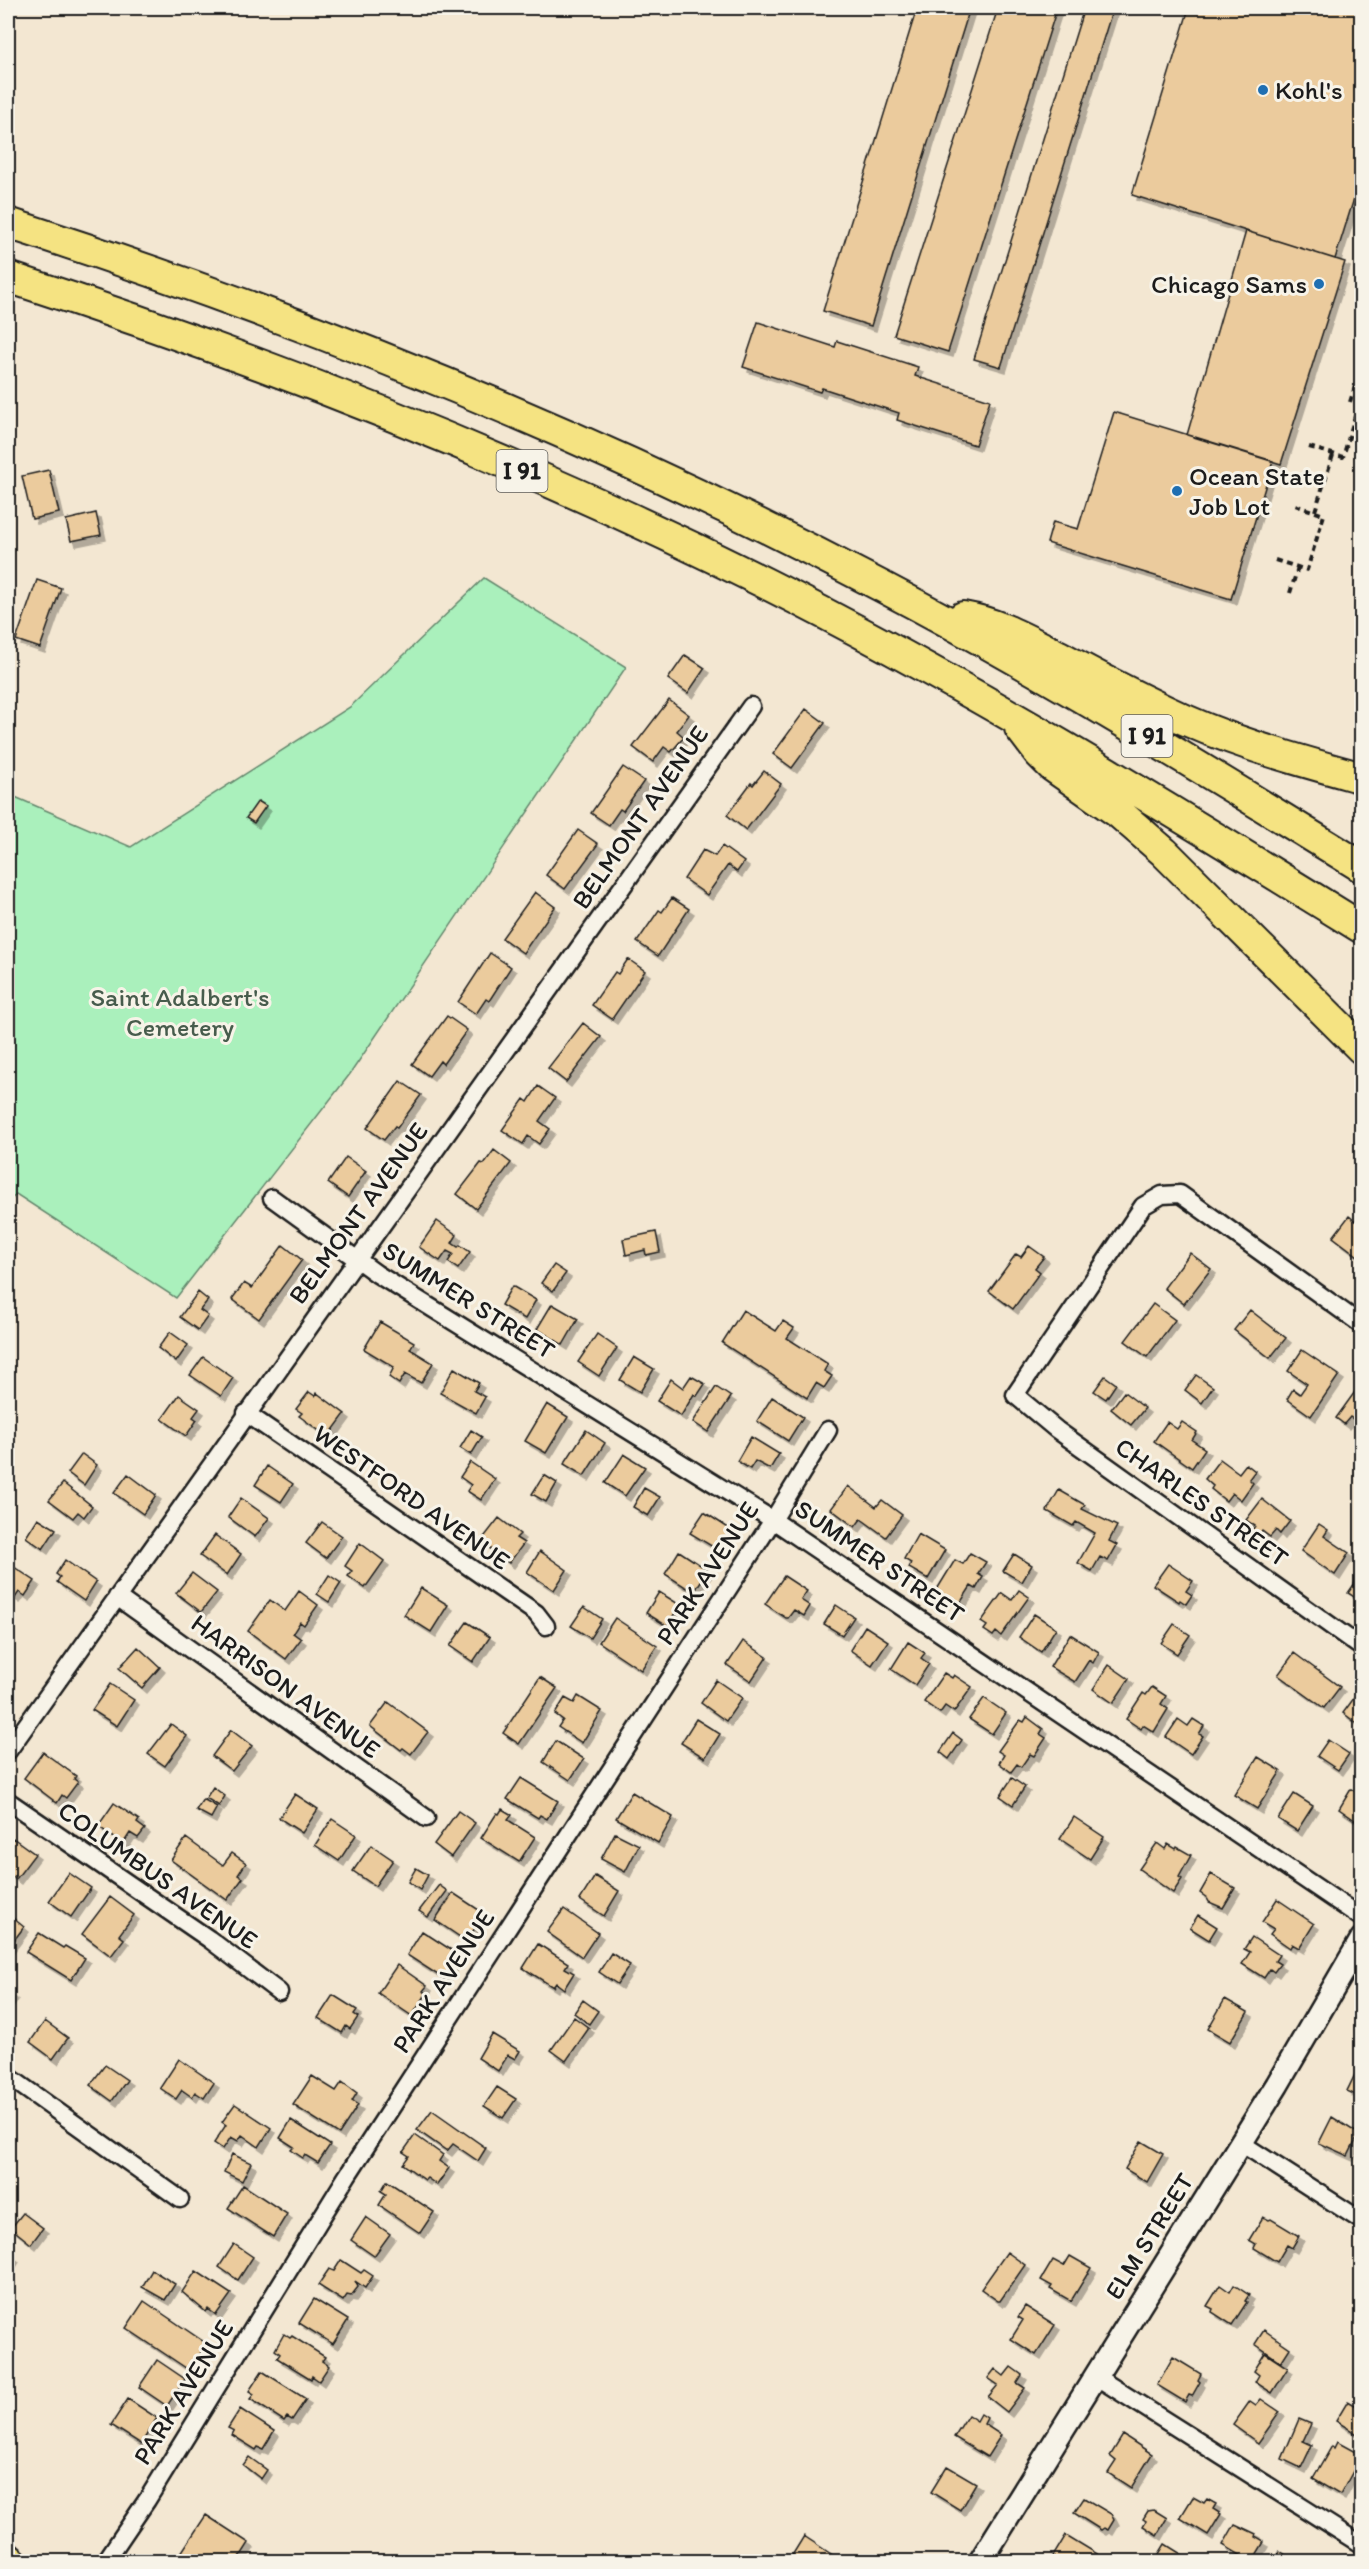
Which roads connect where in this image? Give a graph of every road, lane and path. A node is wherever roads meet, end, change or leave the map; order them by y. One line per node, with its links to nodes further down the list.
1 (8, 223): 13 (highway, I 91)
2 (8, 277): 15 (highway, I 91)
3 (1362, 363): 4 (path)
4 (1350, 402)
5 (1358, 406): 7 (path)
6 (1309, 447): 7 (path)
7 (1333, 455): 9 (path)
8 (1292, 504): 9 (path)
9 (1316, 511): 11 (path)
10 (1275, 560): 11 (path)
11 (1298, 567): 12 (path)
12 (1290, 593)
13 (929, 612): 16 (highway); 17 (highway, I 91)
14 (751, 706): 21 (street, BELMONT AVENUE)
15 (1014, 718): 18 (highway, I 91); 19 (highway)
16 (1362, 778)
17 (1362, 867)
18 (1362, 928)
19 (1362, 1049)
20 (272, 1198): 21 (street, SUMMER STREET)
21 (357, 1258): 23 (street, BELMONT AVENUE); 25 (street, SUMMER STREET)
22 (1362, 1325): 28 (street, CHARLES STREET)
23 (246, 1413): 26 (street, BELMONT AVENUE); 27 (street, WESTFORD AVENUE)
24 (828, 1430): 25 (street, PARK AVENUE)
25 (772, 1520): 32 (street, SUMMER STREET); 43 (street, PARK AVENUE)
26 (117, 1597): 29 (street, BELMONT AVENUE); 31 (street, HARRISON AVENUE)
27 (546, 1626)
28 (1362, 1648)
29 (8, 1751)
30 (8, 1801): 34 (street, COLUMBUS AVENUE)
31 (426, 1818)
32 (1362, 1918)
33 (1362, 1939): 36 (main road, ELM STREET)
34 (279, 1992)
35 (8, 2076): 37 (street)
36 (1241, 2143): 38 (street); 39 (main road, ELM STREET)
37 (180, 2199)
38 (1362, 2221)
39 (1095, 2376): 40 (street); 44 (main road, ELM STREET)
40 (1362, 2545)
41 (8, 2556): 42 (main road)
42 (15, 2562)
43 (105, 2562)
44 (980, 2562)

